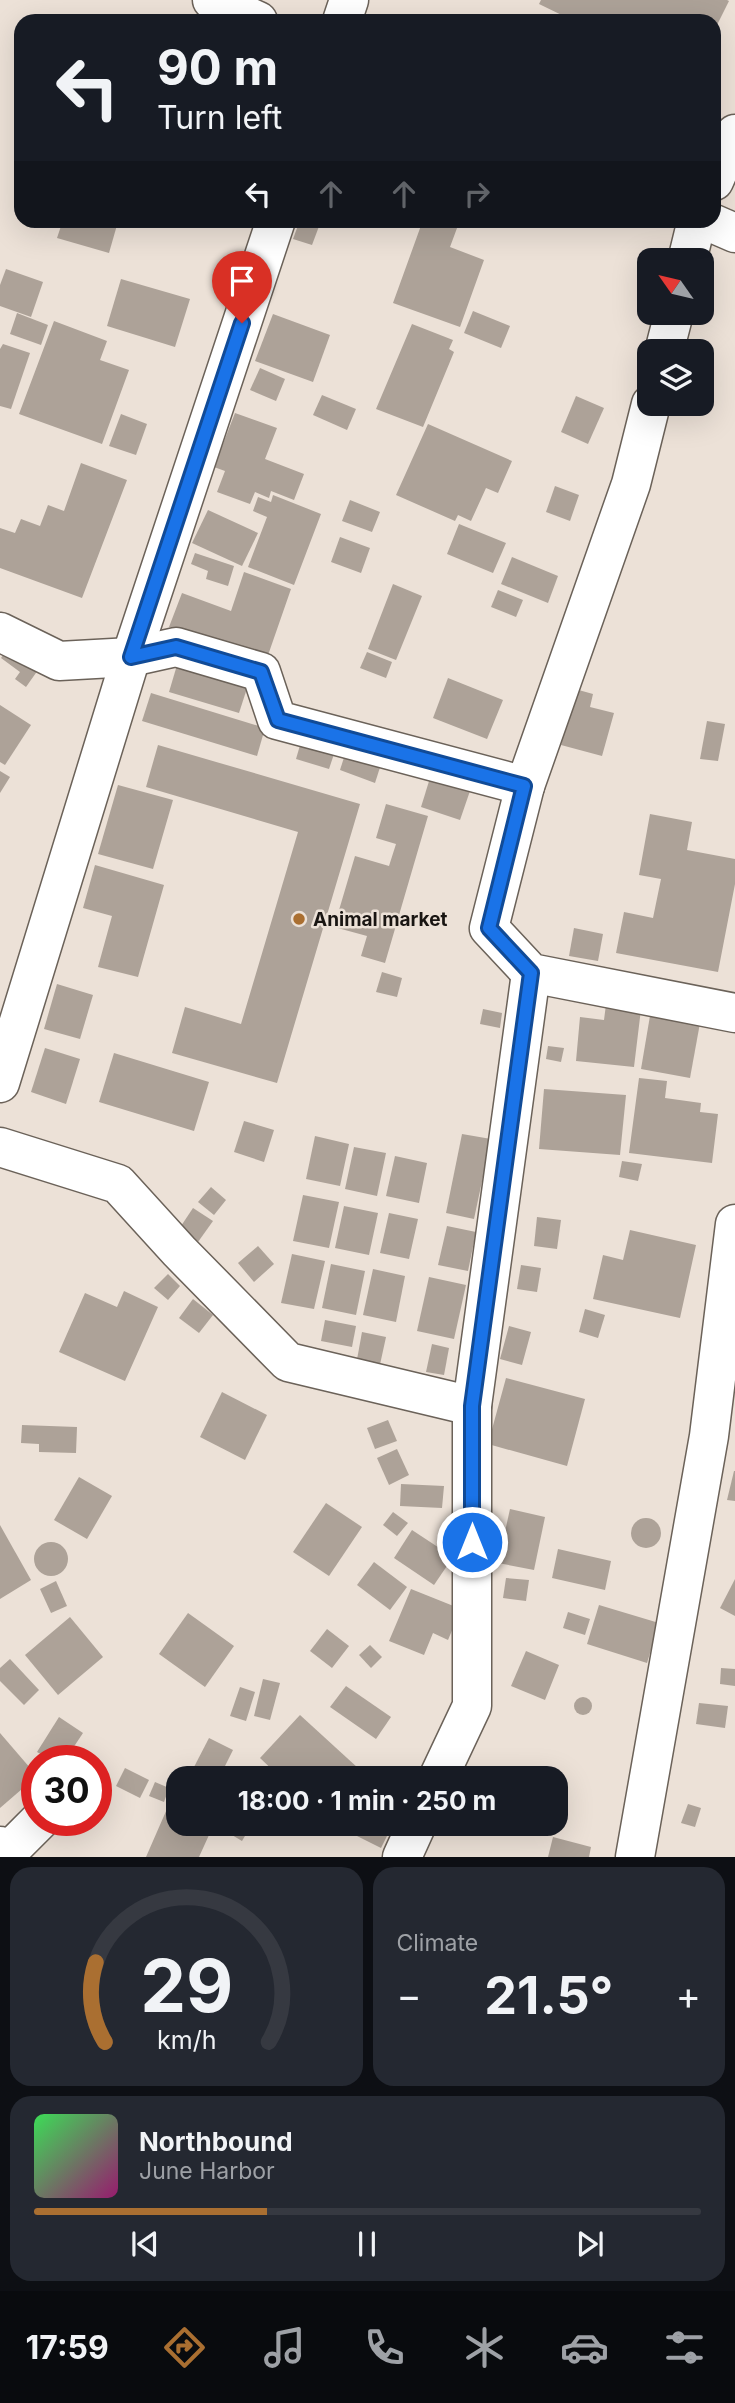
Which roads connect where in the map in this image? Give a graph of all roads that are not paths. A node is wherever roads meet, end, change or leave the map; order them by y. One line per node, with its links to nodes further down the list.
1 (212, 0): 2 (street)
2 (243, 14)
3 (735, 134): 4 (street)
4 (721, 165)
5 (273, 228): 10 (street)
6 (695, 228): 7 (street)
7 (690, 248)
8 (648, 416): 11 (street)
9 (0, 632): 10 (street)
10 (131, 657): 11 (street); 14 (street)
11 (524, 786): 12 (street)
12 (531, 973): 13 (street); 17 (street)
13 (735, 1013)
14 (0, 1083)
15 (0, 1147): 17 (street)
16 (735, 1224): 18 (street)
17 (472, 1406): 19 (street)
18 (722, 1439): 24 (street)
19 (444, 1766)
20 (24, 1836): 22 (street)
21 (412, 1836): 23 (street)
22 (0, 1846)
23 (402, 1857)
24 (635, 1857)

